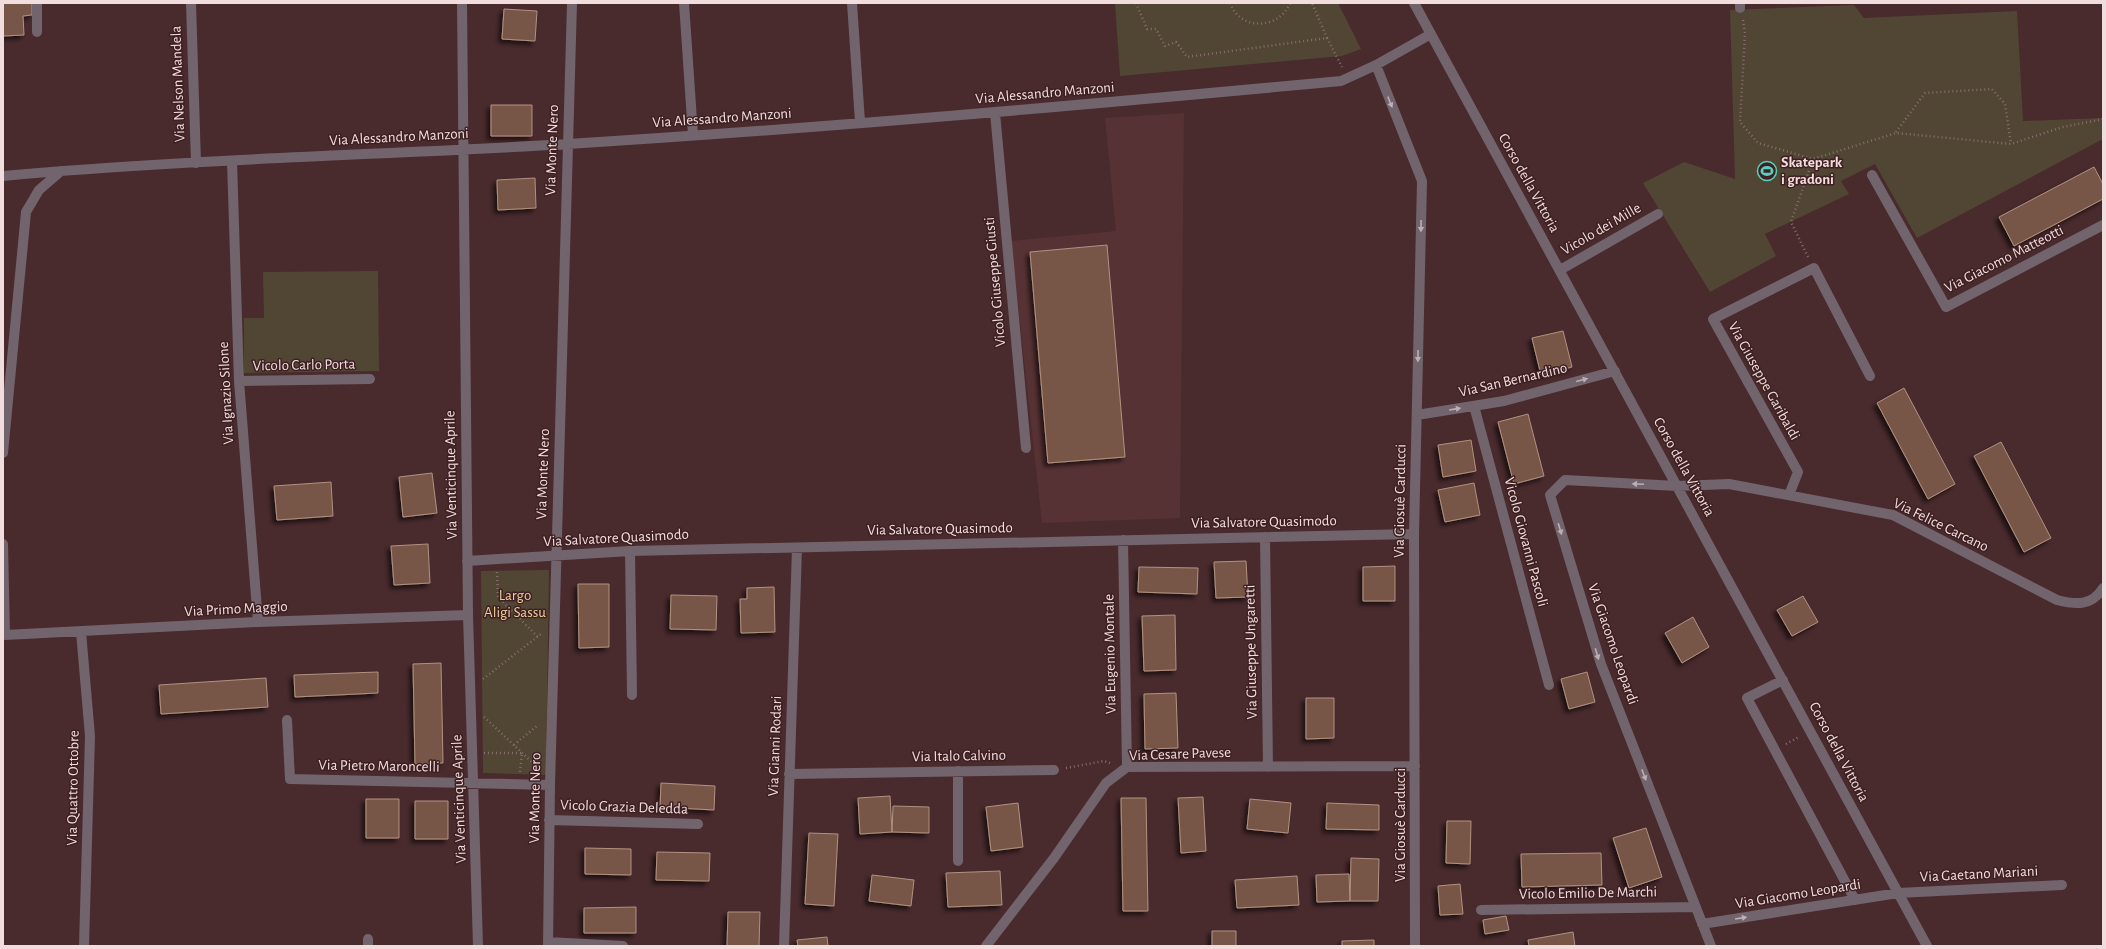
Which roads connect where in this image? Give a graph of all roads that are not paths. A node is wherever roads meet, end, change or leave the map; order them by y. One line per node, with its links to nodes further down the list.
1 (37, 3): 8 (street)
2 (191, 3): 17 (street, Via Nelson Mandela)
3 (462, 3): 15 (street, Via Venticinque Aprile)
4 (572, 3): 14 (street, Via Monte Nero)
5 (684, 3): 13 (street)
6 (852, 3): 12 (street)
7 (1414, 3): 9 (street, Corso della Vittoria)
8 (38, 32)
9 (1431, 34): 10 (street, Via Alessandro Manzoni); 23 (street, Corso della Vittoria)
10 (1376, 66): 11 (street, Via Alessandro Manzoni); 29 (street, Via Giosuè Carducci, one-way to 29)
11 (995, 113): 12 (street, Via Alessandro Manzoni); 30 (street, Vicolo Giuseppe Giusti)
12 (860, 122): 13 (street, Via Alessandro Manzoni)
13 (693, 135): 14 (street, Via Alessandro Manzoni)
14 (568, 144): 15 (street, Via Alessandro Manzoni); 40 (street, Via Monte Nero)
15 (463, 149): 16 (street, Via Alessandro Manzoni); 41 (street, Via Venticinque Aprile)
16 (232, 161): 17 (street, Via Alessandro Manzoni); 27 (street, Via Ignazio Silone)
17 (196, 163): 18 (street, Via Alessandro Manzoni)
18 (61, 171): 20 (street, Via Alessandro Manzoni); 31 (street)
19 (1872, 175): 22 (street, Via Giacomo Matteotti)
20 (3, 176)
21 (1658, 214): 23 (street, Vicolo dei Mille)
22 (2103, 225)
23 (1560, 270): 24 (street, Corso della Vittoria)
24 (1615, 371): 28 (street, Via San Bernardino, one-way to 24); 32 (street, Corso della Vittoria)
25 (1870, 376): 33 (street, Via Giuseppe Garibaldi)
26 (370, 379): 27 (street, Vicolo Carlo Porta)
27 (238, 381): 44 (street, Via Ignazio Silone)
28 (1474, 406): 29 (street, Via San Bernardino, one-way to 28); 47 (street, Vicolo Giovanni Pascoli)
29 (1417, 416): 34 (street, Via Giosuè Carducci)
30 (1026, 448)
31 (3, 453)
32 (1677, 486): 33 (street, Via Felice Carcano); 46 (street, Corso della Vittoria); 64 (street, Via Giacomo Leopardi, one-way to 64)
33 (1789, 495): 42 (street, Via Felice Carcano)
34 (1414, 534): 35 (street, Via Salvatore Quasimodo); 50 (street, Via Giosuè Carducci)
35 (1265, 537): 36 (street, Via Salvatore Quasimodo); 52 (street, Via Giuseppe Ungaretti)
36 (1123, 540): 38 (street, Via Salvatore Quasimodo); 51 (street, Via Eugenio Montale)
37 (3, 544): 45 (street, Via Primo Maggio)
38 (797, 548): 39 (street, Via Salvatore Quasimodo); 55 (street, Via Gianni Rodari)
39 (630, 551): 40 (street, Via Salvatore Quasimodo); 48 (street)
40 (556, 556): 41 (street, Via Salvatore Quasimodo); 57 (street, Via Monte Nero)
41 (467, 561): 43 (street, Via Venticinque Aprile)
42 (2103, 588)
43 (468, 615): 44 (street, Via Primo Maggio); 56 (street, Via Venticinque Aprile)
44 (258, 622): 45 (street, Via Primo Maggio)
45 (82, 632): 68 (street, Via Quattro Ottobre)
46 (1783, 680): 62 (street, Corso della Vittoria); 63 (street)
47 (1550, 685)
48 (632, 695)
49 (287, 720): 56 (street, Via Pietro Maroncelli)
50 (1415, 766): 52 (street, Via Cesare Pavese); 73 (street, Via Giosuè Carducci)
51 (1127, 767): 52 (street, Via Cesare Pavese); 72 (street, Via Cesare Pavese)
52 (1268, 767)
53 (1054, 770): 54 (street, Via Italo Calvino)
54 (958, 771): 55 (street, Via Italo Calvino); 60 (street)
55 (790, 774): 71 (street, Via Gianni Rodari)
56 (473, 783): 57 (street, Via Pietro Maroncelli); 69 (street, Via Venticinque Aprile)
57 (550, 785): 58 (street, Via Monte Nero)
58 (549, 820): 59 (street, Vicolo Grazia Deledda); 67 (street, Via Monte Nero)
59 (698, 824)
60 (958, 861)
61 (2062, 885): 62 (street, Via Gaetano Mariani)
62 (1898, 893): 63 (street, Via Giacomo Leopardi); 75 (street, Corso della Vittoria)
63 (1855, 900): 66 (street, Via Giacomo Leopardi, one-way to 63)
64 (1696, 907): 65 (street, Vicolo Emilio De Marchi); 66 (street, Via Giacomo Leopardi)
65 (1481, 910)
66 (1702, 924): 74 (street, Via Giacomo Leopardi)
67 (548, 944): 70 (street)
68 (84, 946)
69 (478, 946)
70 (623, 946)
71 (784, 946)
72 (986, 946)
73 (1415, 946)
74 (1711, 946)
75 (1927, 946)

